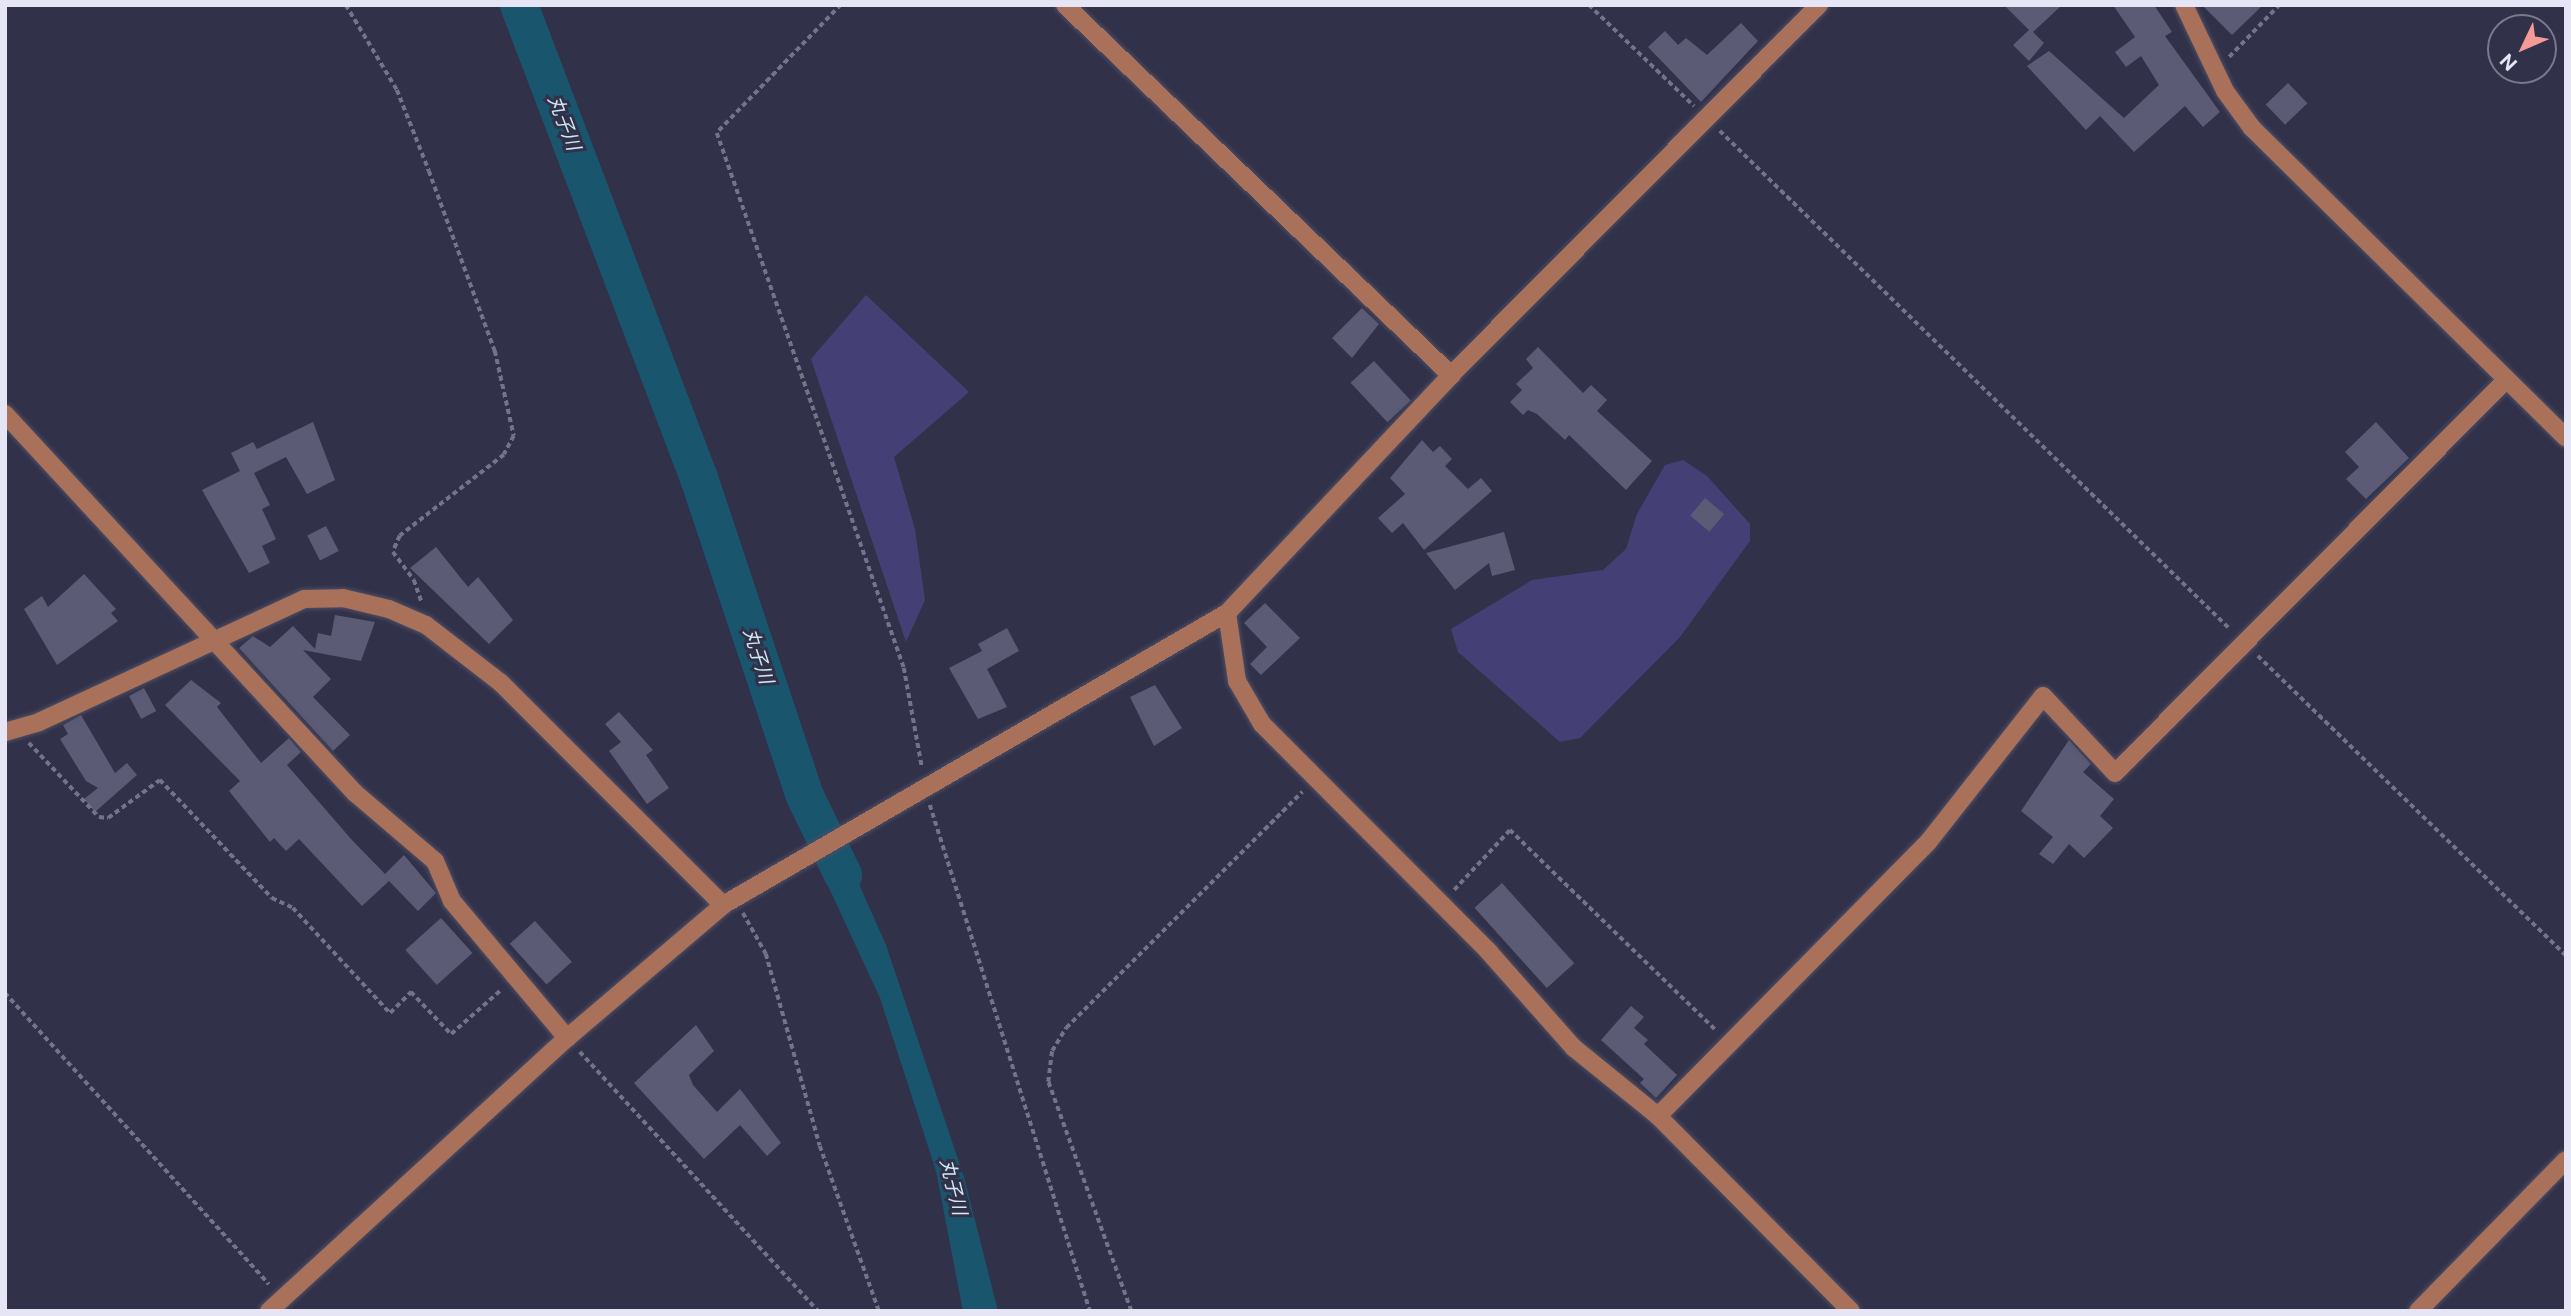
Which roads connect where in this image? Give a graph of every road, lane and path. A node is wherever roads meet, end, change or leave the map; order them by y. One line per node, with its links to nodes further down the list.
1 (346, 5): 15 (path)
2 (841, 5): 20 (path)
3 (1065, 5): 10 (street)
4 (1589, 5): 9 (path)
5 (1819, 5): 9 (street)
6 (2184, 5): 8 (street)
7 (2279, 5): 8 (path)
8 (2216, 71): 11 (street)
9 (1707, 118): 10 (street); 17 (path)
10 (1451, 375): 14 (street)
11 (2507, 380): 13 (street); 17 (street)
12 (5, 414): 16 (street)
13 (2566, 438)
14 (1227, 613): 19 (street); 20 (street)
15 (426, 625): 16 (street); 21 (street)
16 (210, 639): 18 (street); 24 (street)
17 (2242, 640): 23 (path); 27 (street)
18 (11, 730): 24 (path)
19 (1315, 779): 22 (street); 34 (path)
20 (919, 790): 21 (street); 33 (path)
21 (729, 903): 26 (street); 32 (path)
22 (1441, 904): 27 (path); 28 (street)
23 (2566, 955)
24 (516, 977): 26 (street)
25 (5, 993): 30 (path)
26 (567, 1038): 30 (street); 31 (path)
27 (1730, 1043): 28 (street)
28 (1658, 1116): 35 (street)
29 (2566, 1160): 36 (street)
30 (282, 1307)
31 (818, 1311)
32 (879, 1311)
33 (1090, 1311)
34 (1131, 1311)
35 (1852, 1311)
36 (2418, 1311)

